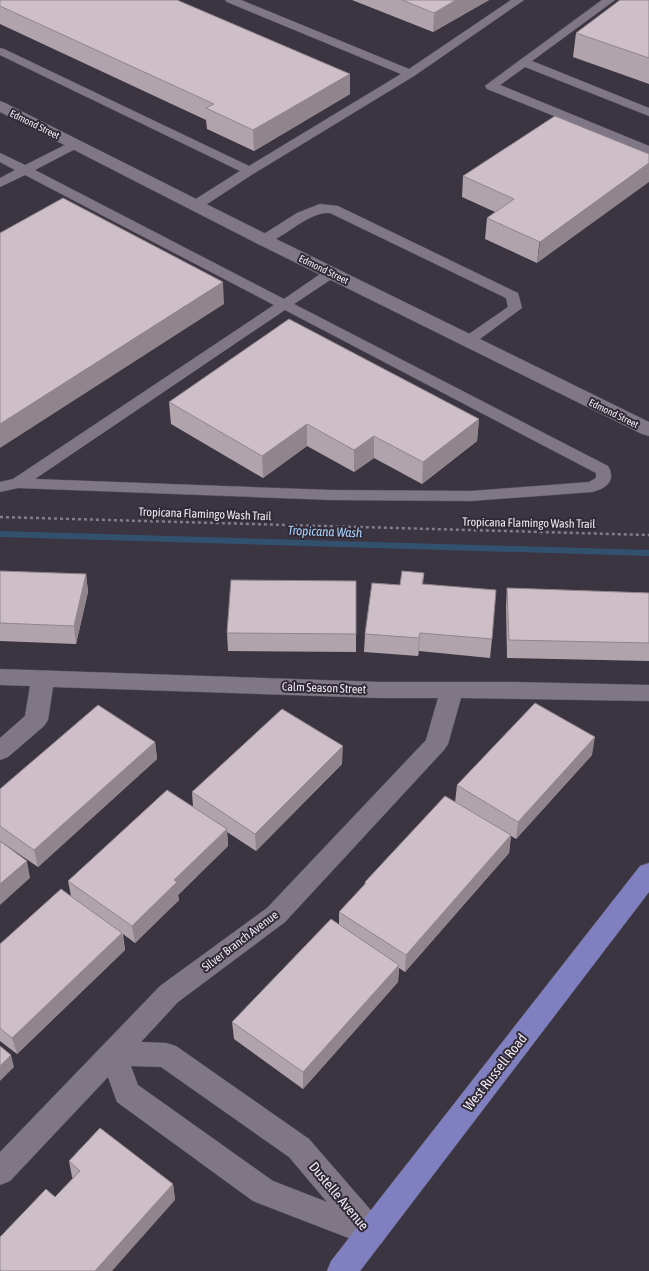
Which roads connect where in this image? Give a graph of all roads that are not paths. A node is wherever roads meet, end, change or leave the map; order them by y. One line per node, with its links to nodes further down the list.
1 (231, 0): 6 (lane)
2 (518, 0): 6 (lane)
3 (608, 0): 5 (lane)
4 (0, 51): 13 (lane)
5 (524, 62): 8 (lane); 10 (lane)
6 (410, 74): 13 (lane)
7 (0, 106): 9 (street, Edmond Street)
8 (649, 112)
9 (76, 144): 12 (lane); 15 (street, Edmond Street)
10 (649, 150)
11 (0, 157): 12 (lane)
12 (25, 170): 14 (lane); 18 (lane)
13 (249, 171): 15 (lane)
14 (0, 183)
15 (196, 205): 16 (street, Edmond Street)
16 (264, 240): 17 (street, Edmond Street); 19 (lane)
17 (331, 273): 18 (lane); 19 (street, Edmond Street)
18 (283, 305): 21 (lane); 21 (lane)
19 (468, 341): 20 (street, Edmond Street)
20 (649, 430)
21 (18, 483): 22 (lane)
22 (0, 487)
23 (0, 677): 24 (street, Calm Season Street)
24 (43, 679): 25 (street, Calm Season Street); 27 (street)
25 (452, 690): 26 (street, Calm Season Street); 29 (street, Silver Branch Avenue)
26 (649, 693)
27 (0, 751)
28 (649, 873): 31 (main road, West Russell Road)
29 (112, 1052): 30 (street, Silver Branch Avenue); 31 (street, Dustelle Avenue); 31 (street, Dustelle Avenue)
30 (0, 1172)
31 (372, 1233): 32 (main road, West Russell Road)
32 (342, 1271)

